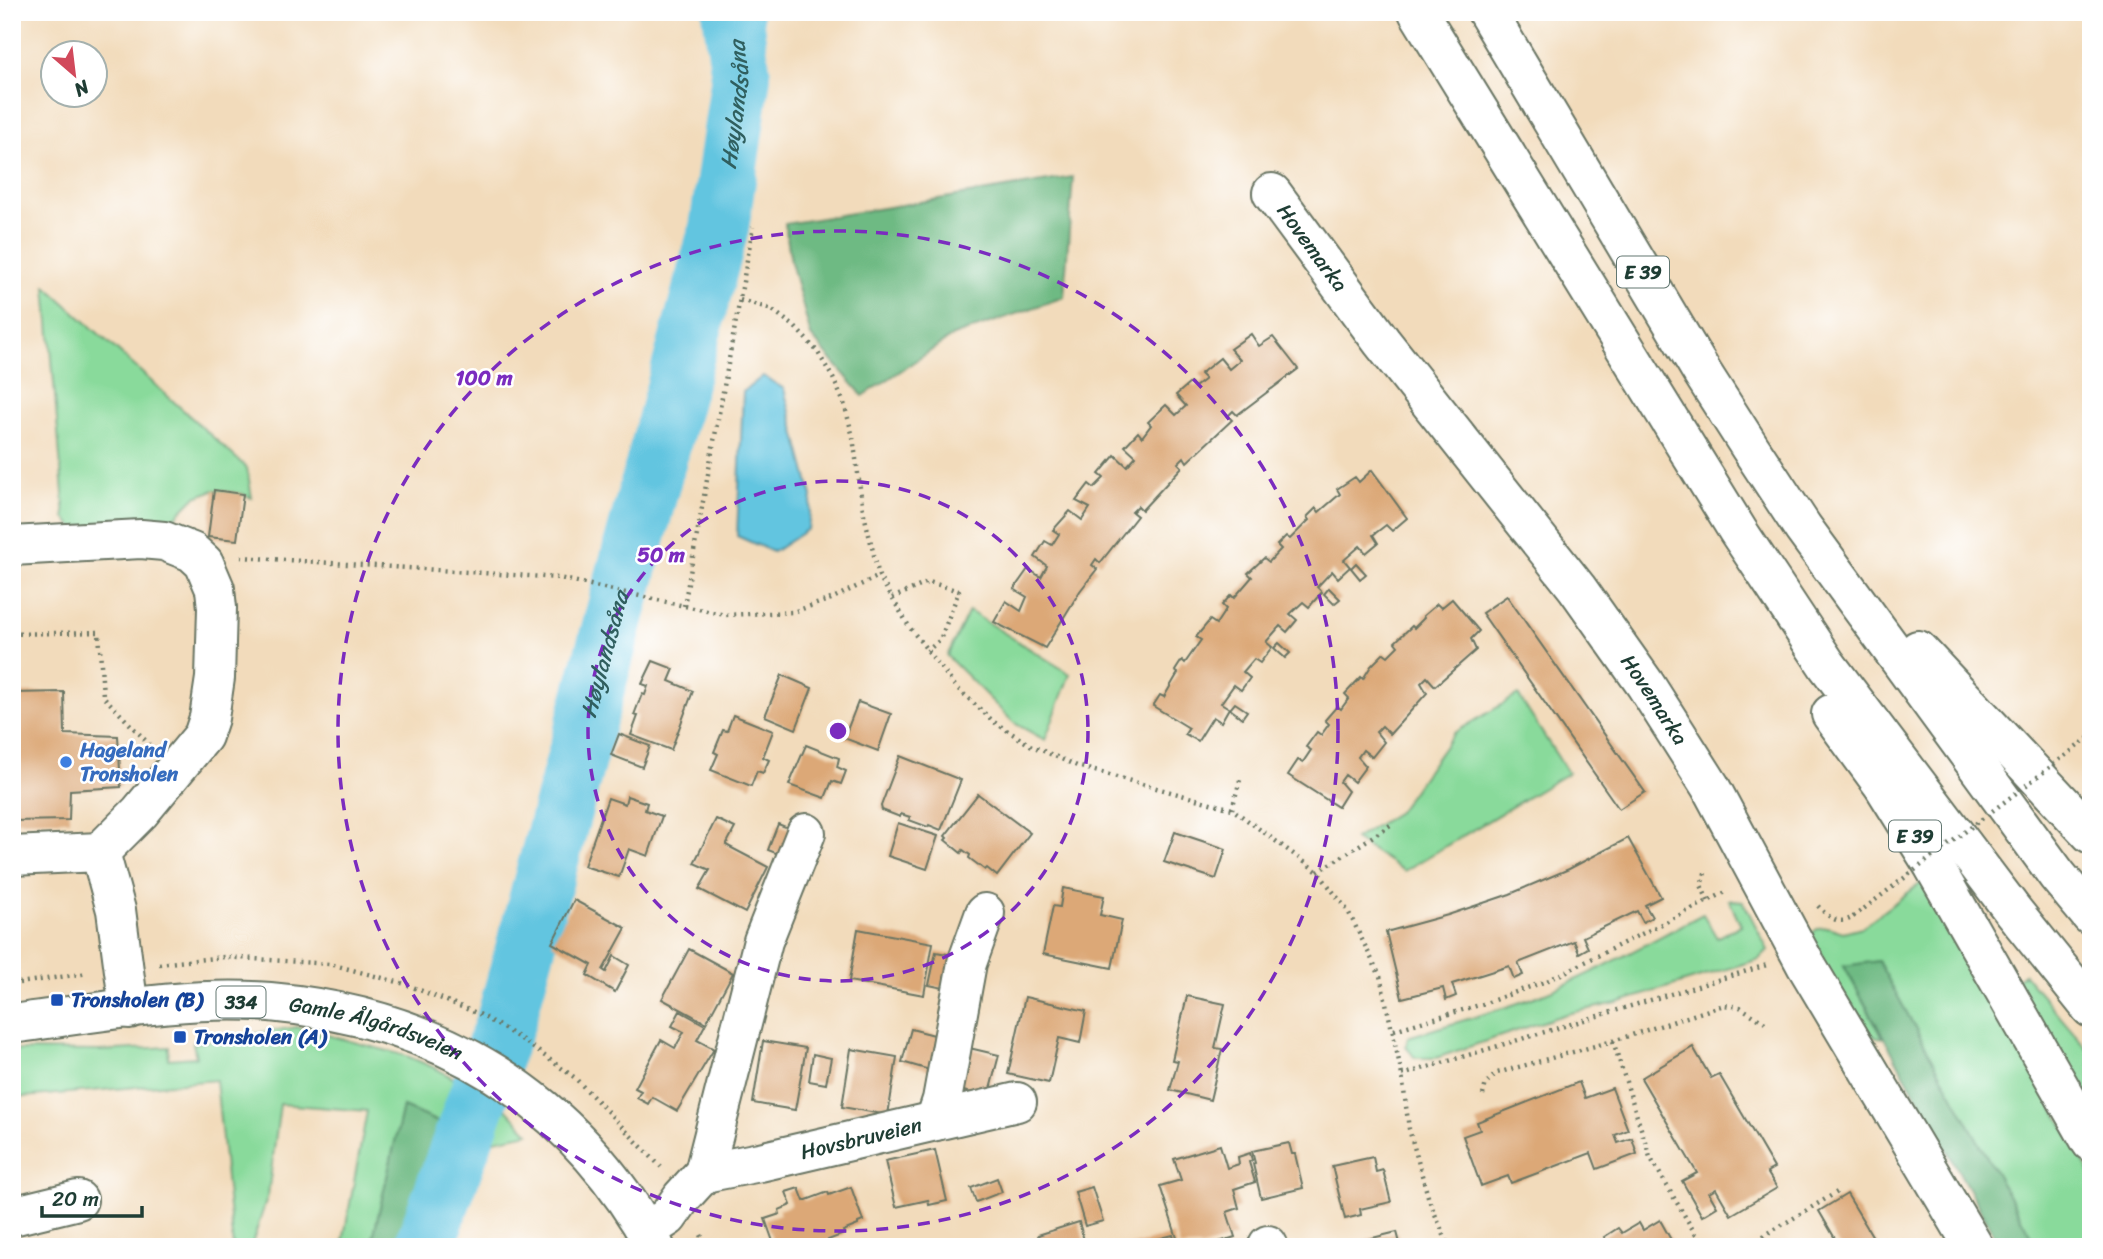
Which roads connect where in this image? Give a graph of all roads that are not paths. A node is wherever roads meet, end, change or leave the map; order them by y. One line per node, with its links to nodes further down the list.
1 (1418, 12): 5 (main road, E 39)
2 (1487, 12): 4 (main road, E 39)
3 (1272, 193): 23 (main road, Hovemarka)
4 (1804, 528): 8 (main road, E 39); 12 (main road, E 39)
5 (1738, 531): 13 (main road, E 39); 18 (main road, E 39)
6 (12, 546): 9 (main road)
7 (806, 833): 19 (main road)
8 (2091, 834)
9 (100, 852): 10 (main road); 14 (main road)
10 (12, 856)
11 (985, 914): 17 (main road)
12 (2091, 916)
13 (2091, 1008)
14 (129, 1009): 15 (main road, Gamle Ålgårdsveien / 334); 22 (main road, Gamle Ålgårdsveien / 334)
15 (12, 1024)
16 (1017, 1102): 17 (main road, Hovsbruveien)
17 (935, 1121): 19 (main road, Hovsbruveien)
18 (2091, 1142)
19 (704, 1173): 22 (main road)
20 (78, 1200): 21 (main road)
21 (12, 1216)
22 (651, 1239)
23 (1974, 1247)

